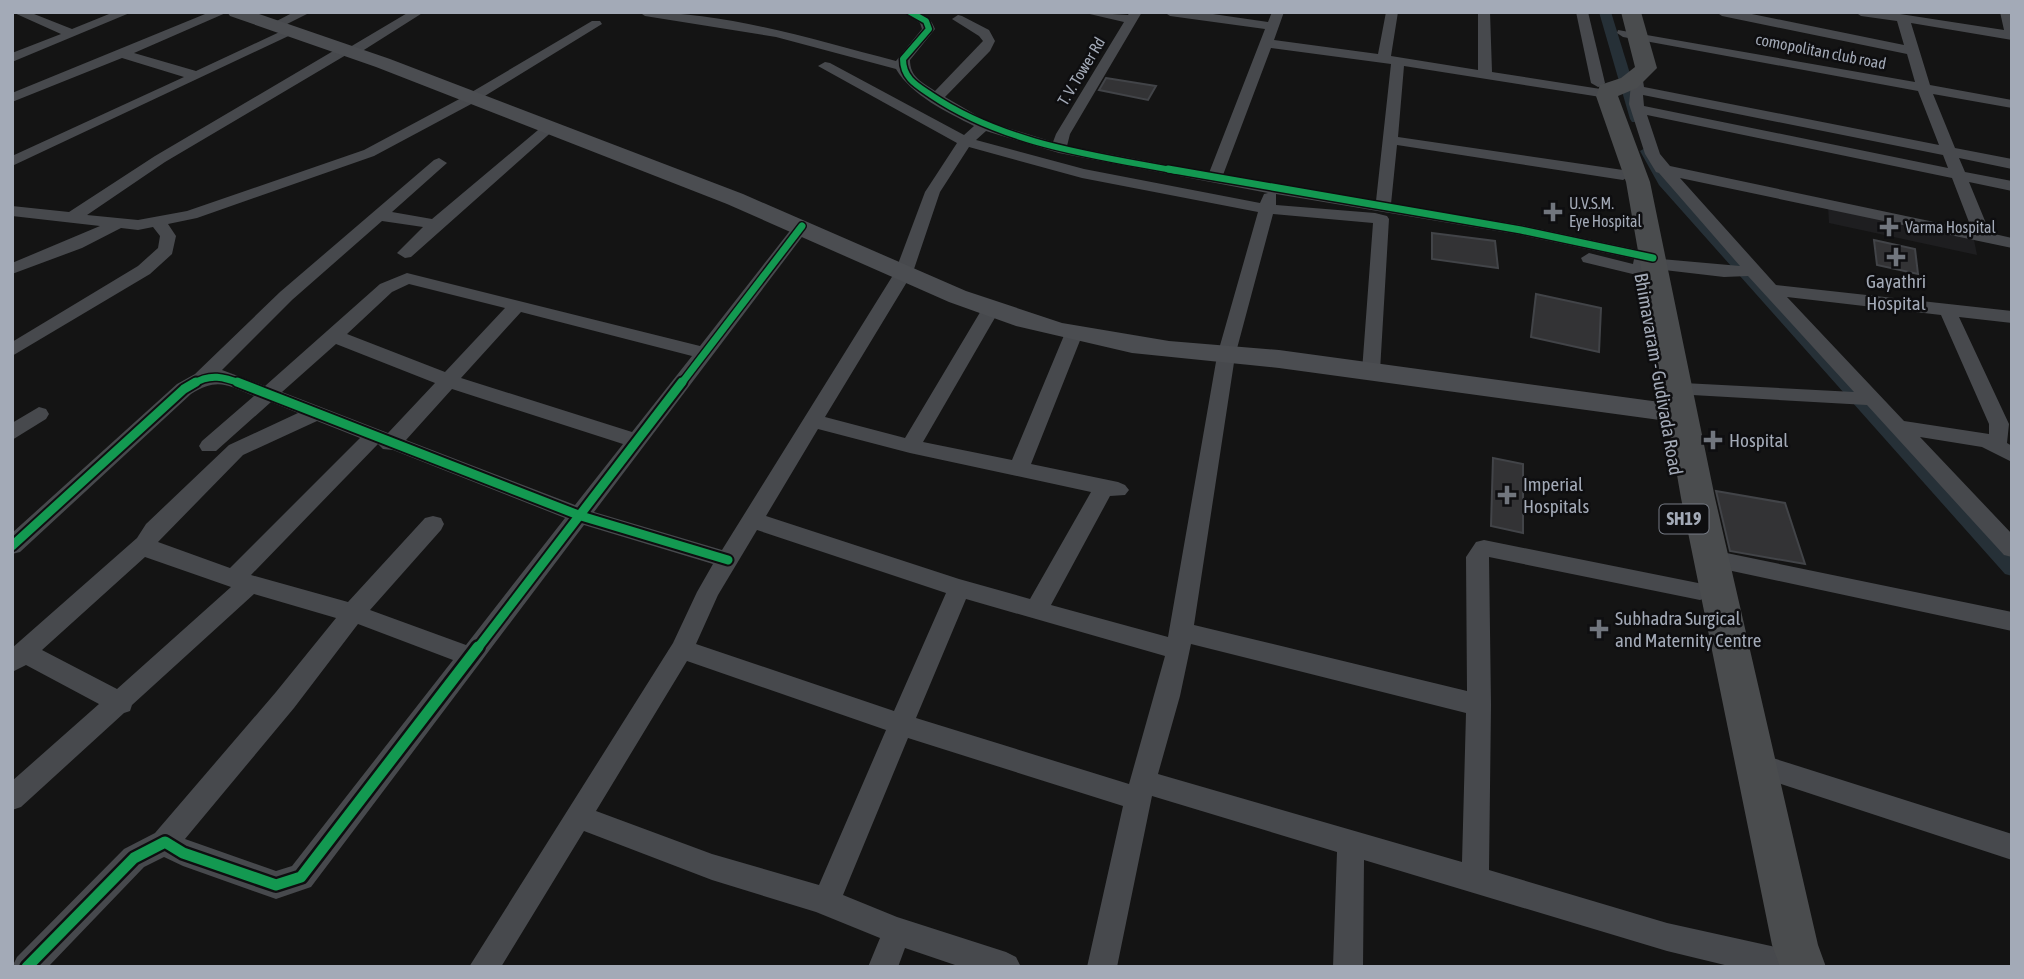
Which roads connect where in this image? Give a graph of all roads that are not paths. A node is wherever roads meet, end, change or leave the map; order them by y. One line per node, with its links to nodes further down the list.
1 (17, 12): 28 (street)
2 (126, 12): 28 (street)
3 (222, 12): 33 (street)
4 (236, 12): 24 (main road)
5 (305, 12): 24 (street)
6 (418, 12): 31 (street)
7 (645, 12): 18 (street)
8 (910, 12): 26 (street)
9 (1087, 12): 20 (street)
10 (1170, 12): 21 (street)
11 (1392, 12): 35 (street)
12 (1484, 12): 38 (street)
13 (1582, 12): 40 (street)
14 (1631, 12): 25 (main road, SH19)
15 (1722, 12): 32 (street)
16 (1863, 12): 22 (street)
17 (2007, 12): 29 (street)
18 (664, 14): 37 (street)
19 (961, 15): 26 (street); 43 (street)
20 (1134, 16): 51 (street, T. V. Tower Rd)
21 (1275, 19): 30 (street)
22 (1903, 19): 29 (street); 32 (street)
23 (596, 24): 44 (street)
24 (273, 26): 27 (main road)
25 (1626, 27): 40 (main road, SH19); 41 (street, comopolitan club road)
26 (929, 29): 37 (street)
27 (291, 32): 31 (main road); 39 (street)
28 (73, 34): 34 (street)
29 (2012, 35)
30 (1266, 43): 35 (street); 58 (street)
31 (348, 51): 44 (main road); 64 (street)
32 (1913, 51): 41 (street)
33 (123, 54): 39 (street); 42 (street)
34 (12, 58)
35 (1391, 60): 38 (street); 49 (street)
36 (825, 66): 50 (street)
37 (903, 67): 43 (street)
38 (1485, 75): 40 (street)
39 (197, 76): 53 (street)
40 (1620, 81): 46 (street); 52 (street); 56 (main road, Bhimavaram - Gudivada Road / SH19)
41 (1924, 89): 45 (street, comopolitan club road); 52 (street)
42 (12, 98)
43 (936, 98): 47 (street)
44 (470, 99): 48 (main road); 65 (street)
45 (2012, 104)
46 (1638, 109): 56 (street); 57 (street)
47 (983, 125): 50 (street); 51 (street)
48 (549, 128): 66 (street); 68 (main road)
49 (1390, 140): 56 (street); 62 (street)
50 (964, 141): 60 (street); 75 (street)
51 (1059, 149): 58 (street)
52 (1951, 152): 55 (street); 57 (street)
53 (12, 162)
54 (439, 163): 63 (street)
55 (2012, 164)
56 (1643, 169): 69 (street); 72 (main road, Bhimavaram - Gudivada Road / SH19); 74 (street)
57 (1959, 174): 59 (street); 69 (street)
58 (1214, 179): 60 (street)
59 (2012, 186)
60 (1270, 199): 62 (street); 85 (street)
61 (12, 211): 64 (street)
62 (1382, 213): 72 (street); 86 (street)
63 (379, 215): 66 (street); 87 (street)
64 (70, 219): 67 (street)
65 (159, 224): 67 (street); 83 (street)
66 (435, 224): 71 (street)
67 (116, 225): 73 (street)
68 (803, 226): 75 (main road); 84 (street)
69 (1983, 237): 70 (street)
70 (2012, 243)
71 (405, 253)
72 (1645, 262): 74 (street); 90 (main road, Bhimavaram - Gudivada Road / SH19)
73 (12, 268)
74 (1752, 271): 76 (street)
75 (904, 272): 78 (main road); 94 (street)
76 (1770, 290): 79 (street); 91 (street)
77 (516, 307): 82 (street); 84 (street); 88 (street)
78 (991, 309): 81 (main road); 101 (street)
79 (1947, 309): 80 (street); 99 (street)
80 (2012, 317)
81 (1074, 333): 85 (main road); 103 (street)
82 (334, 336): 88 (street); 89 (street)
83 (12, 350)
84 (705, 353): 98 (street)
85 (1226, 356): 86 (main road); 118 (street)
86 (1371, 371): 90 (main road)
87 (202, 378): 89 (street); 108 (street)
88 (449, 381): 97 (street); 98 (street)
89 (268, 395): 93 (street); 100 (street)
90 (1669, 396): 91 (street); 110 (main road, Bhimavaram - Gudivada Road / SH19); 114 (main road, Bhimavaram - Gudivada Road / SH19)
91 (1871, 399): 95 (street)
92 (39, 414): 96 (street)
93 (314, 414): 97 (street); 107 (street)
94 (812, 421): 101 (street); 105 (street)
95 (1898, 428): 99 (street); 109 (street)
96 (12, 433)
97 (382, 441): 104 (street); 112 (street)
98 (638, 441): 104 (street)
99 (1987, 442): 102 (street)
100 (209, 446)
101 (910, 446): 103 (street)
102 (2012, 455)
103 (1018, 470): 115 (street)
104 (581, 516): 111 (street); 121 (street)
105 (752, 520): 111 (street); 113 (street)
106 (433, 524): 116 (street)
107 (145, 544): 112 (street); 120 (street)
108 (12, 546)
109 (2012, 549)
110 (1712, 559): 117 (street); 125 (main road, Bhimavaram - Gudivada Road / SH19)
111 (728, 560): 119 (street)
112 (241, 581): 116 (street); 122 (street)
113 (959, 588): 115 (street); 124 (street)
114 (1700, 591): 123 (street); 136 (main road, Bhimavaram - Gudivada Road / SH19)
115 (1036, 610): 118 (street)
116 (353, 612): 121 (street); 129 (street)
117 (2012, 622)
118 (1179, 641): 123 (street); 126 (street)
119 (682, 649): 124 (street); 128 (street)
120 (18, 657): 122 (street)
121 (472, 657): 129 (street)
122 (121, 703): 127 (street)
123 (1479, 705): 132 (street)
124 (903, 725): 126 (street); 133 (street)
125 (1757, 765): 131 (street); 136 (main road, Bhimavaram - Gudivada Road / SH19)
126 (1141, 790): 130 (street); 140 (street)
127 (12, 797)
128 (579, 817): 133 (street); 137 (street)
129 (165, 842): 135 (street)
130 (1351, 843): 132 (street); 141 (street)
131 (2012, 847)
132 (1475, 880): 136 (street)
133 (827, 901): 134 (street)
134 (897, 930): 138 (street); 139 (street)
135 (23, 962)
136 (1789, 966)
137 (484, 967)
138 (883, 967)
139 (1006, 967)
140 (1102, 967)
141 (1348, 967)

